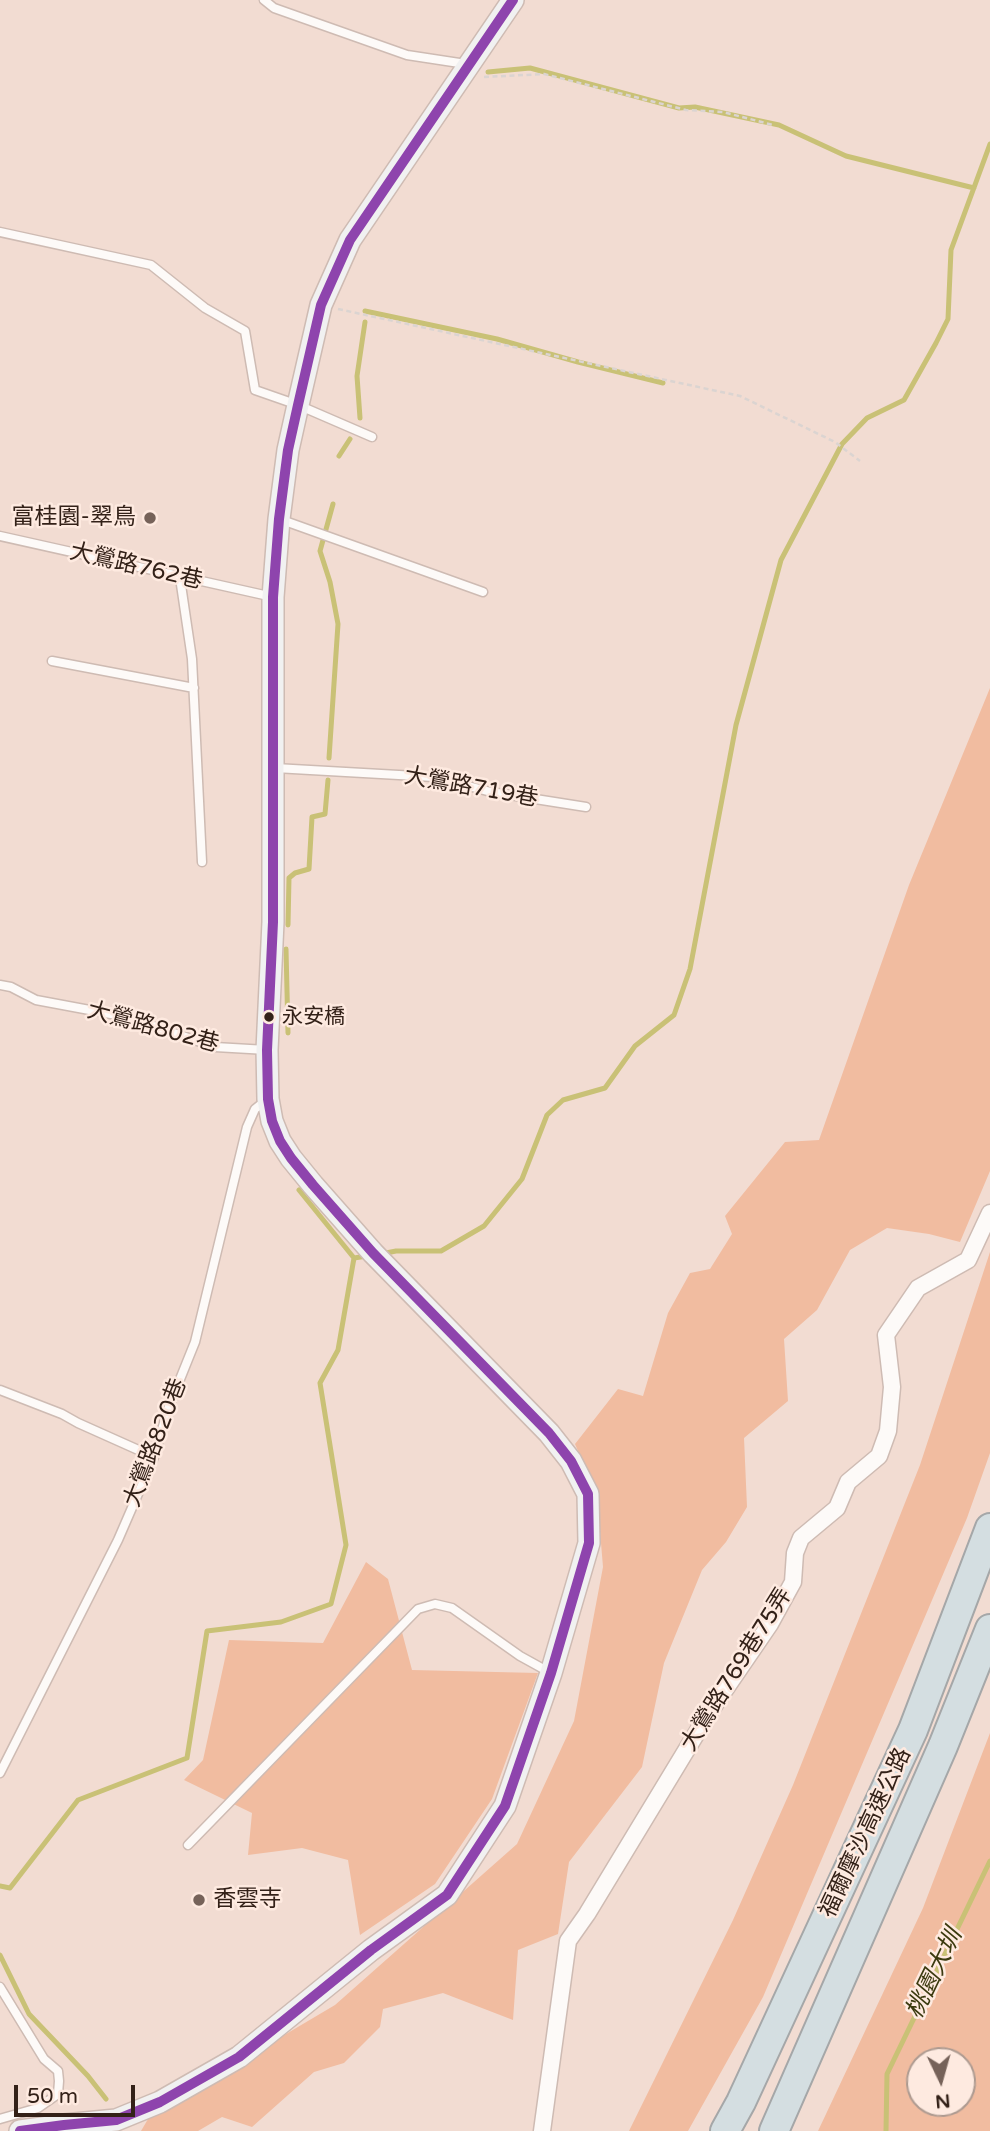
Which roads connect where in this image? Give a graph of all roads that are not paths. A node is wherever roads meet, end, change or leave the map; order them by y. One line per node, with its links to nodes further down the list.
1 (264, 0): 3 (lane)
2 (513, 0): 3 (street)
3 (467, 69): 5 (street)
4 (0, 232): 5 (lane)
5 (298, 405): 6 (lane); 7 (street)
6 (372, 437)
7 (279, 519): 10 (lane); 11 (street)
8 (0, 536): 9 (lane, 大鶯路762巷)
9 (180, 578): 11 (lane, 大鶯路762巷); 13 (lane)
10 (483, 592)
11 (273, 597): 14 (street)
12 (52, 661): 13 (lane)
13 (194, 688): 16 (lane)
14 (272, 767): 15 (lane, 大鶯路719巷); 18 (street)
15 (586, 807)
16 (202, 862)
17 (0, 985): 18 (lane, 大鶯路802巷)
18 (267, 1050): 19 (street)
19 (268, 1099): 22 (lane, 大鶯路820巷); 25 (street)
20 (990, 1213): 32 (street, 大鶯路769巷75弄)
21 (0, 1390): 22 (lane)
22 (154, 1457): 26 (lane, 大鶯路820巷)
23 (990, 1528): 33 (highway, 福爾摩沙高速公路)
24 (990, 1629): 34 (highway, 福爾摩沙高速公路)
25 (551, 1673): 27 (lane); 30 (street)
26 (0, 1773)
27 (188, 1845)
28 (0, 1987): 29 (lane)
29 (0, 2119)
30 (117, 2126): 31 (street)
31 (20, 2131)
32 (542, 2131)
33 (725, 2131)
34 (774, 2131)

